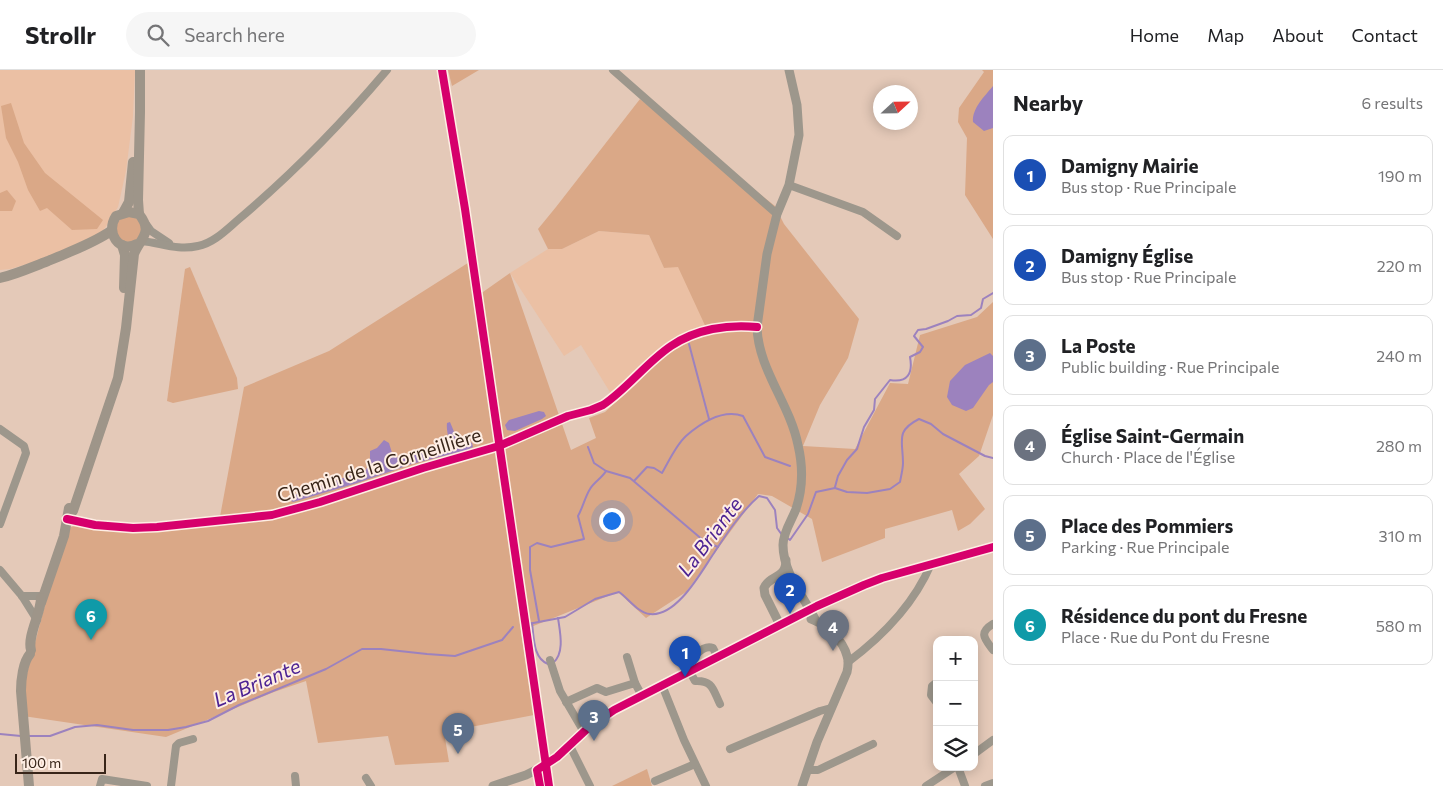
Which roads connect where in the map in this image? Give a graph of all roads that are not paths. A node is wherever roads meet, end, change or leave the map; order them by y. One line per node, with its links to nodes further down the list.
1 (140, 70): 5 (main road)
2 (387, 70): 15 (street)
3 (613, 70): 9 (street)
4 (789, 70): 6 (street)
5 (140, 102): 7 (main road); 8 (main road)
6 (789, 185): 9 (street); 12 (street)
7 (123, 213): 8 (main road); 11 (main road)
8 (139, 214): 10 (main road)
9 (777, 214): 18 (street)
10 (146, 224): 13 (main road); 15 (street)
11 (112, 231): 14 (main road); 16 (main road)
12 (897, 236)
13 (140, 242): 14 (main road); 15 (street); 19 (main road)
14 (119, 243): 16 (main road); 19 (main road)
15 (177, 247)
16 (12, 275): 17 (main road)
17 (0, 278)
18 (757, 327): 21 (street, Chemin de la Corneillière); 24 (street)
19 (123, 345): 21 (main road)
20 (0, 429): 22 (street)
21 (68, 519): 30 (main road)
22 (0, 524)
23 (993, 547): 25 (street)
24 (786, 560): 27 (street); 28 (street)
25 (932, 564): 31 (street); 40 (street)
26 (0, 570): 29 (street)
27 (782, 574): 28 (street); 36 (street)
28 (792, 576): 31 (street)
29 (22, 596): 30 (street); 33 (street)
30 (41, 599): 33 (main road)
31 (809, 611): 32 (street); 34 (street)
32 (800, 615): 34 (street); 36 (street)
33 (38, 620): 66 (main road)
34 (816, 621): 40 (street)
35 (993, 624): 37 (street)
36 (780, 625): 39 (street)
37 (993, 650)
38 (627, 657): 43 (street)
39 (718, 658): 42 (street); 42 (street)
40 (848, 662): 50 (street)
41 (551, 663): 48 (street)
42 (690, 672): 45 (street); 49 (street)
43 (635, 683): 46 (street); 48 (street)
44 (933, 685): 47 (street)
45 (662, 686): 46 (street); 58 (street)
46 (642, 696): 51 (street)
47 (933, 699)
48 (566, 702): 51 (street)
49 (720, 704)
50 (832, 708): 56 (street); 59 (street)
51 (584, 732): 55 (street)
52 (193, 739): 69 (street)
53 (993, 740): 57 (street)
54 (873, 744): 59 (street)
55 (570, 746): 72 (street); 73 (street)
56 (730, 749)
57 (978, 750)
58 (695, 764): 64 (street); 74 (street)
59 (808, 770): 75 (street)
60 (950, 771): 76 (street)
61 (958, 771): 77 (street)
62 (295, 776): 70 (street)
63 (366, 778): 71 (street)
64 (655, 782)
65 (993, 783): 78 (street)
66 (29, 786)
67 (100, 786): 68 (street)
68 (147, 786)
69 (171, 786)
70 (296, 786)
71 (371, 786)
72 (494, 786)
73 (590, 786)
74 (706, 786)
75 (802, 786)
76 (926, 786)
77 (965, 786)
78 (985, 786)

